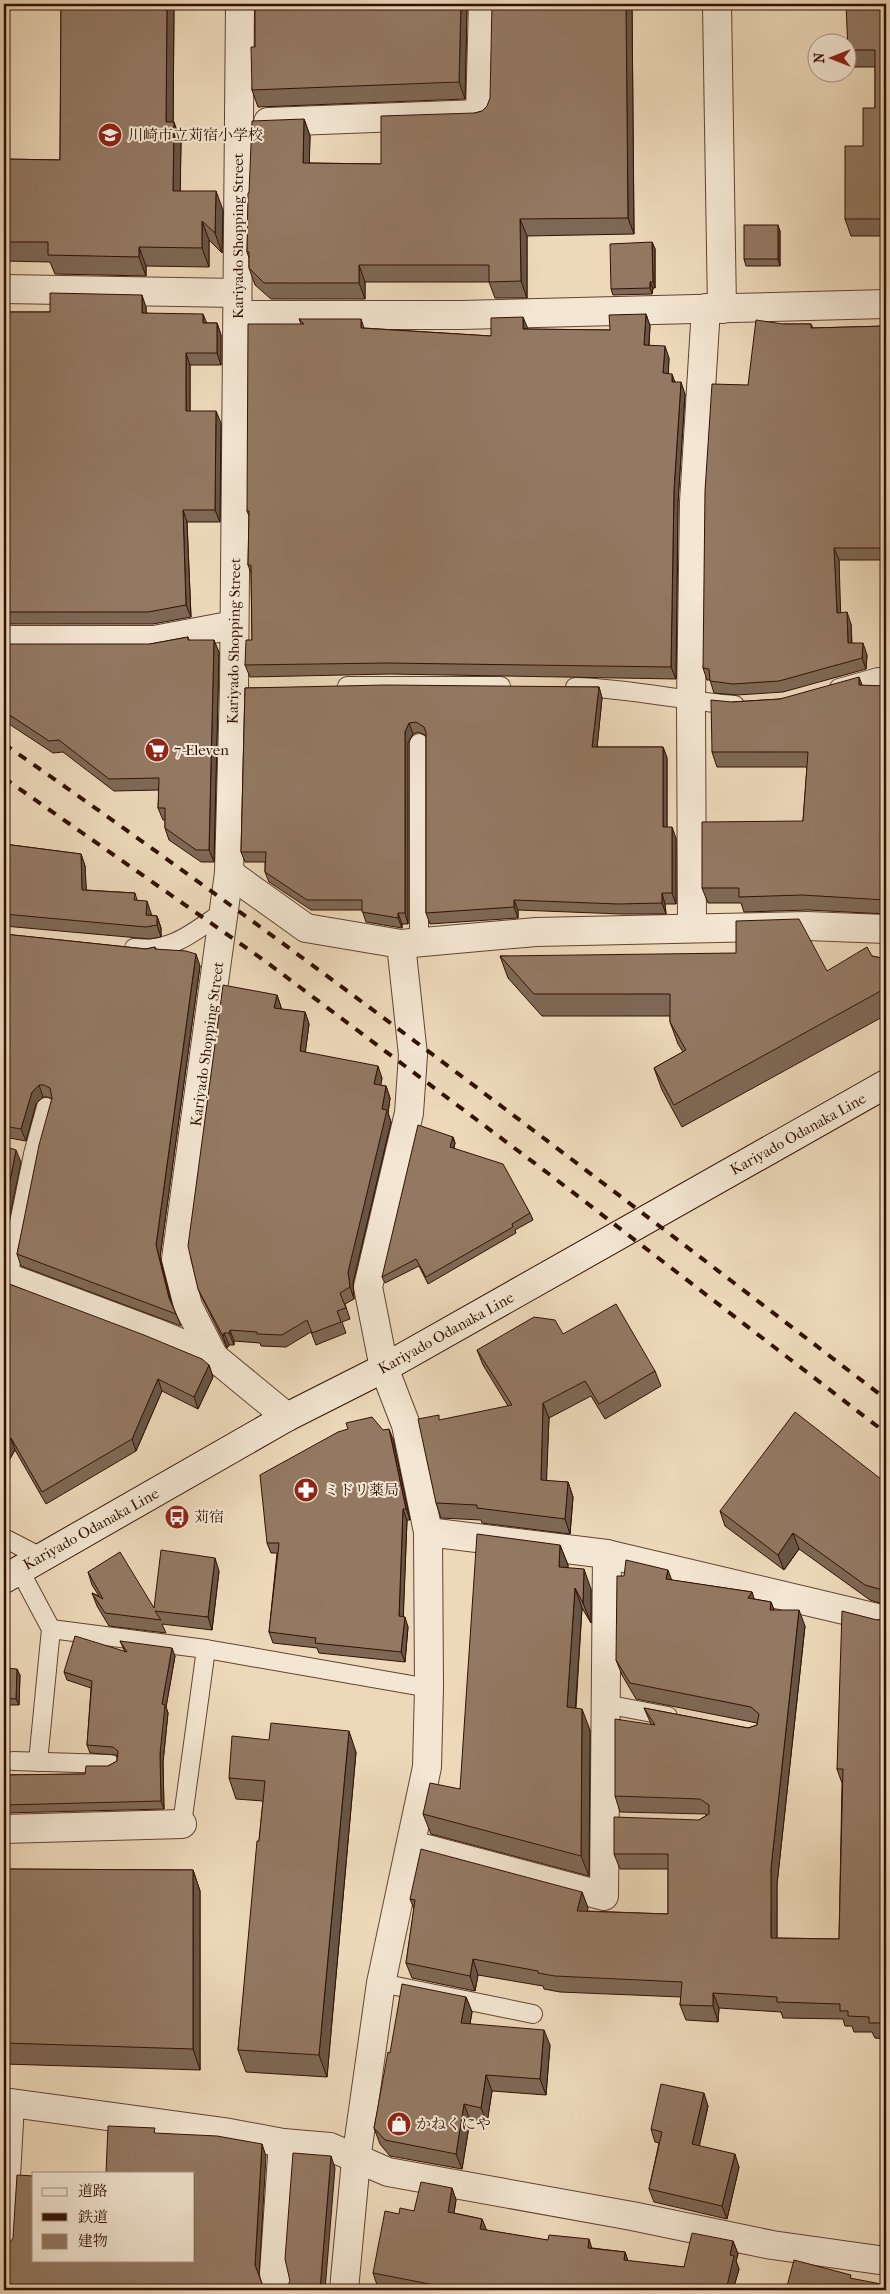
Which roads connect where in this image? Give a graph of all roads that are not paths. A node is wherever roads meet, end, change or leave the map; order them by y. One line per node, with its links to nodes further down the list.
1 (240, 4): 4 (street, Kariyado Shopping Street)
2 (483, 4): 4 (street)
3 (717, 4): 8 (street)
4 (239, 123): 6 (street, Kariyado Shopping Street)
5 (4, 289): 6 (street)
6 (237, 304): 8 (street); 9 (street, Kariyado Shopping Street)
7 (886, 304): 8 (street)
8 (714, 309): 16 (street)
9 (234, 625): 10 (street); 19 (street, Kariyado Shopping Street)
10 (4, 640)
11 (886, 677): 15 (lane)
12 (331, 686): 13 (lane)
13 (517, 686)
14 (556, 687): 16 (lane)
15 (822, 693)
16 (691, 701): 17 (lane); 21 (street)
17 (756, 705)
18 (419, 743): 23 (lane)
19 (229, 873): 20 (street, Kariyado Shopping Street); 23 (street)
20 (226, 910): 24 (lane); 30 (street, Kariyado Shopping Street)
21 (692, 928): 22 (street); 23 (street)
22 (886, 929)
23 (410, 943): 31 (street)
24 (122, 947)
25 (886, 1084): 31 (street, Kariyado Odanaka Line)
26 (46, 1107): 28 (lane)
27 (13, 1150): 28 (lane)
28 (33, 1154): 29 (lane)
29 (6, 1277): 30 (street)
30 (214, 1357): 32 (street)
31 (384, 1368): 32 (street, Kariyado Odanaka Line); 33 (street)
32 (287, 1417): 36 (street, Kariyado Odanaka Line)
33 (428, 1532): 35 (street); 40 (street)
34 (4, 1538): 36 (lane)
35 (607, 1554): 37 (street); 41 (street)
36 (22, 1569): 38 (lane)
37 (886, 1620)
38 (51, 1628): 39 (lane); 44 (lane)
39 (206, 1649): 40 (lane); 46 (lane)
40 (429, 1688): 48 (street)
41 (605, 1704): 42 (lane); 48 (street)
42 (680, 1719)
43 (13, 1761): 44 (lane)
44 (38, 1762): 45 (lane)
45 (111, 1764)
46 (182, 1824): 47 (street)
47 (4, 1830)
48 (412, 1845): 49 (street)
49 (381, 1983): 50 (lane); 53 (street)
50 (533, 2014)
51 (9, 2103): 52 (street); 54 (lane)
52 (283, 2143): 53 (street); 56 (street)
53 (356, 2160): 55 (street); 57 (street)
54 (7, 2248)
55 (886, 2261)
56 (279, 2290)
57 (344, 2290)

